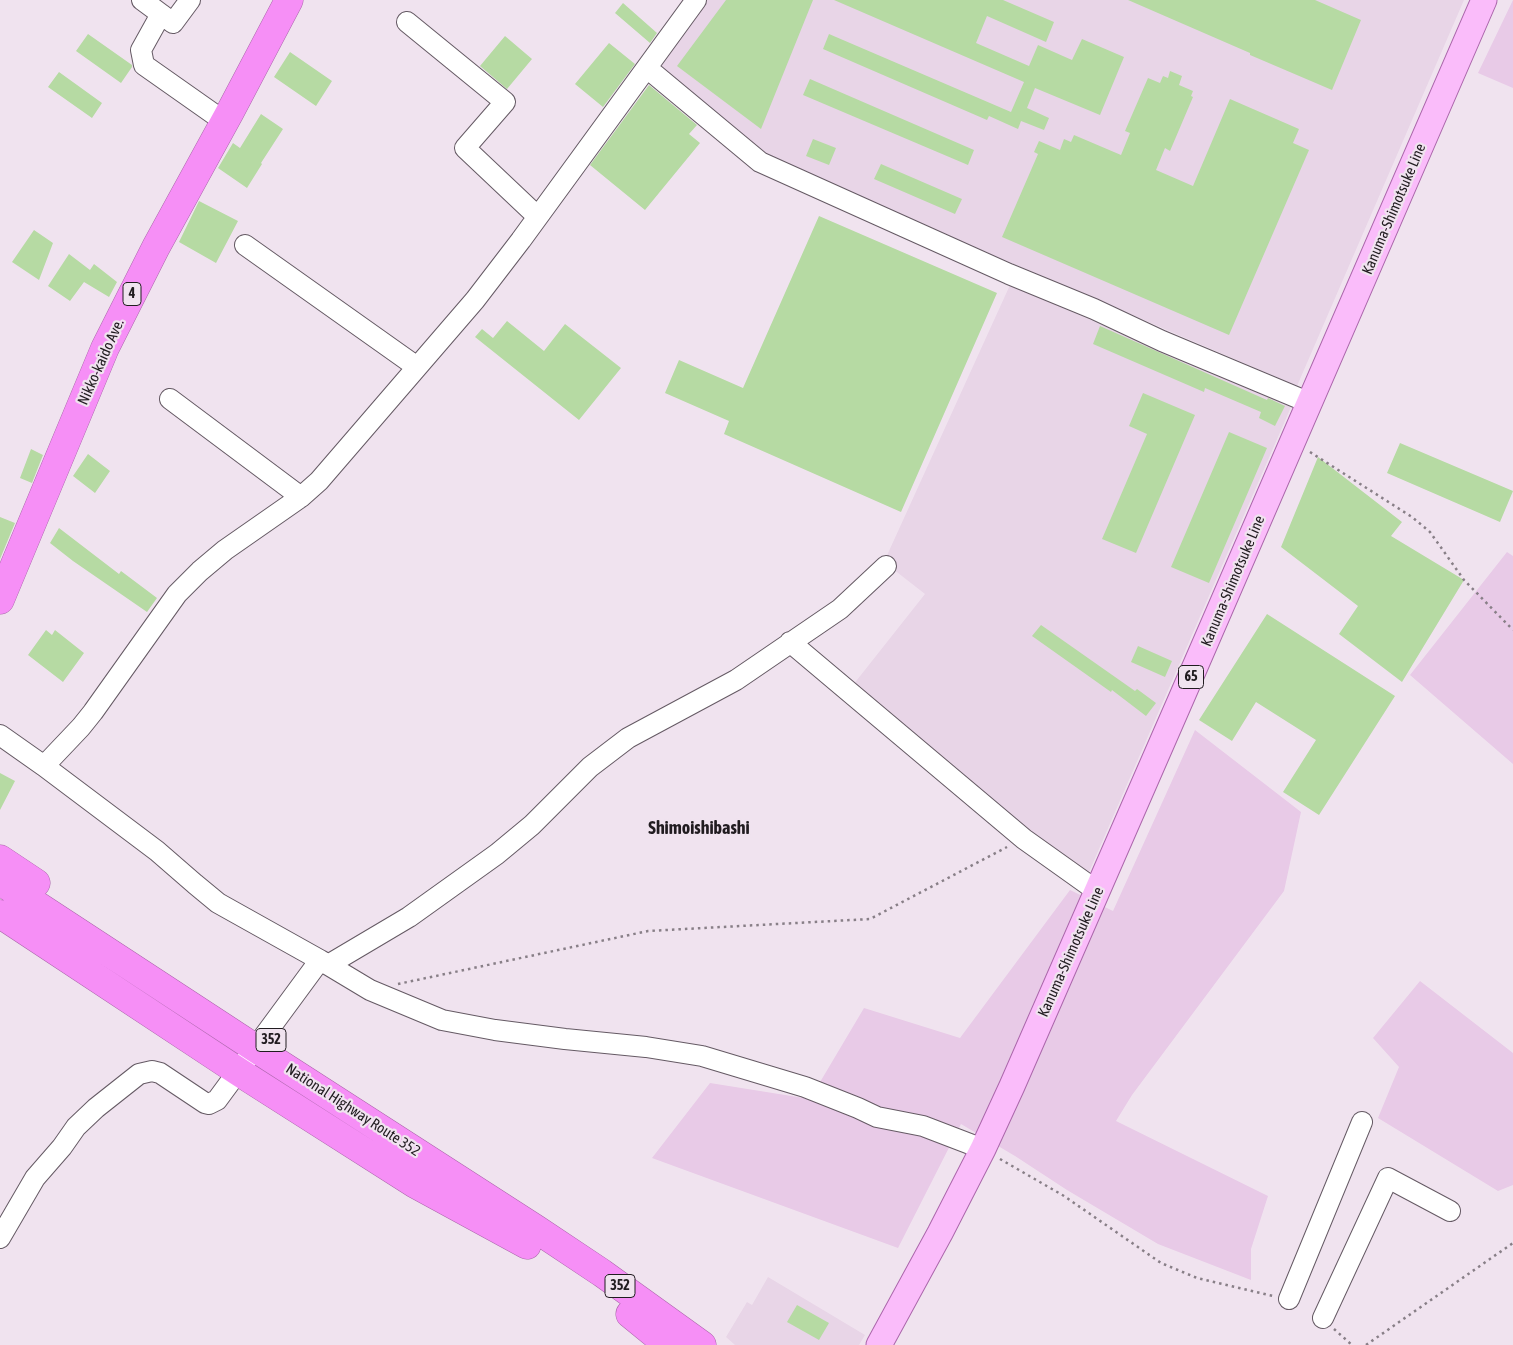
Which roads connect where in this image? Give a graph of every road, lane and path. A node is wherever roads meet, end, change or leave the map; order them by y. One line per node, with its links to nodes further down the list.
1 (142, 0): 6 (street)
2 (190, 0): 6 (street)
3 (289, 0): 9 (highway, Nikko-kaido Ave. / 4)
4 (696, 0): 8 (street)
5 (1484, 0): 14 (main road, Kanuma-Shimotsuke Line / 65)
6 (161, 14): 9 (street)
7 (407, 22): 10 (street)
8 (647, 68): 10 (street); 14 (street)
9 (225, 122): 18 (highway, Nikko-kaido Ave. / 4)
10 (538, 216): 12 (street)
11 (245, 245): 12 (street)
12 (417, 367): 16 (street)
13 (170, 399): 16 (street)
14 (1310, 403): 15 (main road, Kanuma-Shimotsuke Line / 65)
15 (1293, 441): 19 (path); 26 (main road, Kanuma-Shimotsuke Line / 65)
16 (301, 497): 22 (street)
17 (886, 566): 20 (street)
18 (0, 600)
19 (1513, 630)
20 (790, 642): 23 (street); 30 (street)
21 (0, 735): 22 (street)
22 (44, 766): 30 (street)
23 (1024, 839): 26 (street); 31 (path)
24 (0, 859): 32 (highway, 352)
25 (0, 881): 29 (highway, 352)
26 (1097, 891): 34 (main road, Kanuma-Shimotsuke Line / 65)
27 (0, 899): 29 (highway, 352)
28 (0, 914): 32 (highway, 352)
29 (93, 951): 32 (highway, 352)
30 (324, 962): 31 (street); 32 (street)
31 (370, 990): 34 (street)
32 (251, 1054): 36 (highway, 352); 36 (highway, 352); 37 (street)
33 (1362, 1122): 40 (street)
34 (983, 1149): 40 (path); 44 (main road, Kanuma-Shimotsuke Line / 65)
35 (1450, 1212): 41 (street)
36 (532, 1237): 39 (highway, 352)
37 (0, 1238)
38 (1513, 1243): 45 (path)
39 (597, 1280): 42 (highway, 352); 43 (highway, 352)
40 (1289, 1299)
41 (1323, 1318)
42 (668, 1345)
43 (702, 1345)
44 (879, 1345)
45 (1366, 1345)

